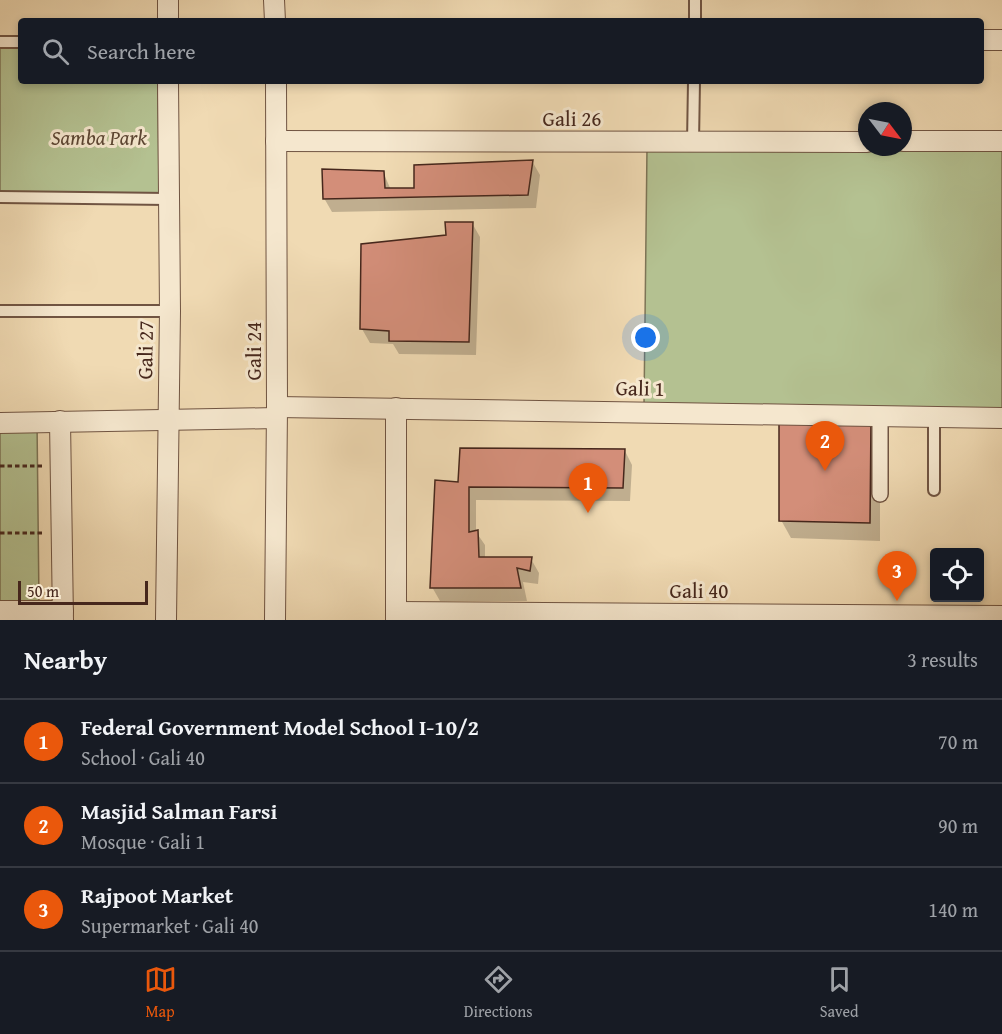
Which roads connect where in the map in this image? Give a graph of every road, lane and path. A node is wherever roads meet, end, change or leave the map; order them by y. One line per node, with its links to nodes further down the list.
1 (168, 0): 4 (street)
2 (274, 0): 5 (street)
3 (695, 0): 6 (lane)
4 (168, 18)
5 (275, 18)
6 (695, 18)
7 (984, 40): 8 (street)
8 (1002, 40)
9 (0, 42): 10 (lane)
10 (18, 42)
11 (168, 84): 20 (street, Gali 27)
12 (276, 84): 14 (street, Gali 24)
13 (694, 84): 18 (lane)
14 (276, 141): 18 (street, Gali 26); 24 (street, Gali 24)
15 (912, 141): 16 (street)
16 (1002, 141)
17 (858, 142): 18 (street, Gali 26)
18 (693, 143)
19 (0, 197): 20 (lane)
20 (168, 199): 22 (street, Gali 27)
21 (0, 311): 22 (lane)
22 (170, 311): 28 (street, Gali 27)
23 (396, 408): 24 (street, Gali 1); 25 (street, Gali 1); 39 (street)
24 (276, 413): 28 (street, Gali 1); 42 (street, Gali 24)
25 (880, 416): 26 (street, Gali 1); 34 (street)
26 (934, 417): 27 (street, Gali 1); 33 (lane)
27 (1002, 418)
28 (168, 419): 29 (street, Gali 1); 41 (street, Gali 27)
29 (60, 421): 30 (street, Gali 1); 32 (street)
30 (0, 423)
31 (0, 466): 32 (path)
32 (59, 466): 36 (street)
33 (934, 490)
34 (880, 494)
35 (0, 533): 36 (path)
36 (60, 533): 38 (street)
37 (0, 611): 38 (street)
38 (63, 616)
39 (396, 616): 40 (street, Gali 40)
40 (1002, 616)
41 (166, 620)
42 (275, 620)

